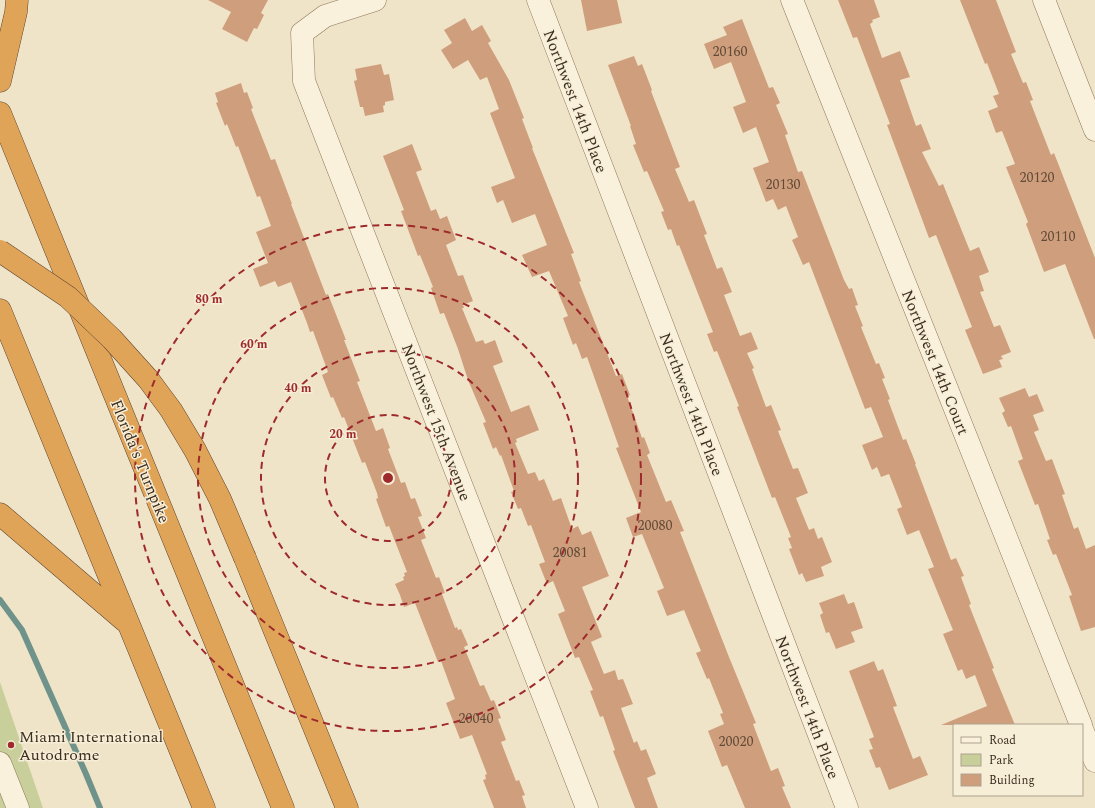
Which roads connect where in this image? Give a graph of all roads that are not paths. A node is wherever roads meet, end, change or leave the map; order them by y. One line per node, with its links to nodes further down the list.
1 (17, 0): 6 (highway)
2 (375, 0): 21 (street, Northwest 15th Avenue)
3 (538, 0): 22 (street, Northwest 14th Place)
4 (792, 0): 13 (street, Northwest 14th Court)
5 (1044, 0): 8 (street)
6 (0, 81)
7 (0, 113): 19 (highway, Florida's Turnpike)
8 (1095, 130)
9 (0, 251): 20 (highway, bridge)
10 (0, 310): 12 (highway)
11 (0, 514): 12 (highway)
12 (129, 624): 18 (highway)
13 (1080, 724)
14 (1083, 731): 15 (street)
15 (1095, 761)
16 (0, 763): 17 (street)
17 (18, 808)
18 (204, 808)
19 (283, 808)
20 (347, 808)
21 (587, 808)
22 (847, 808)

